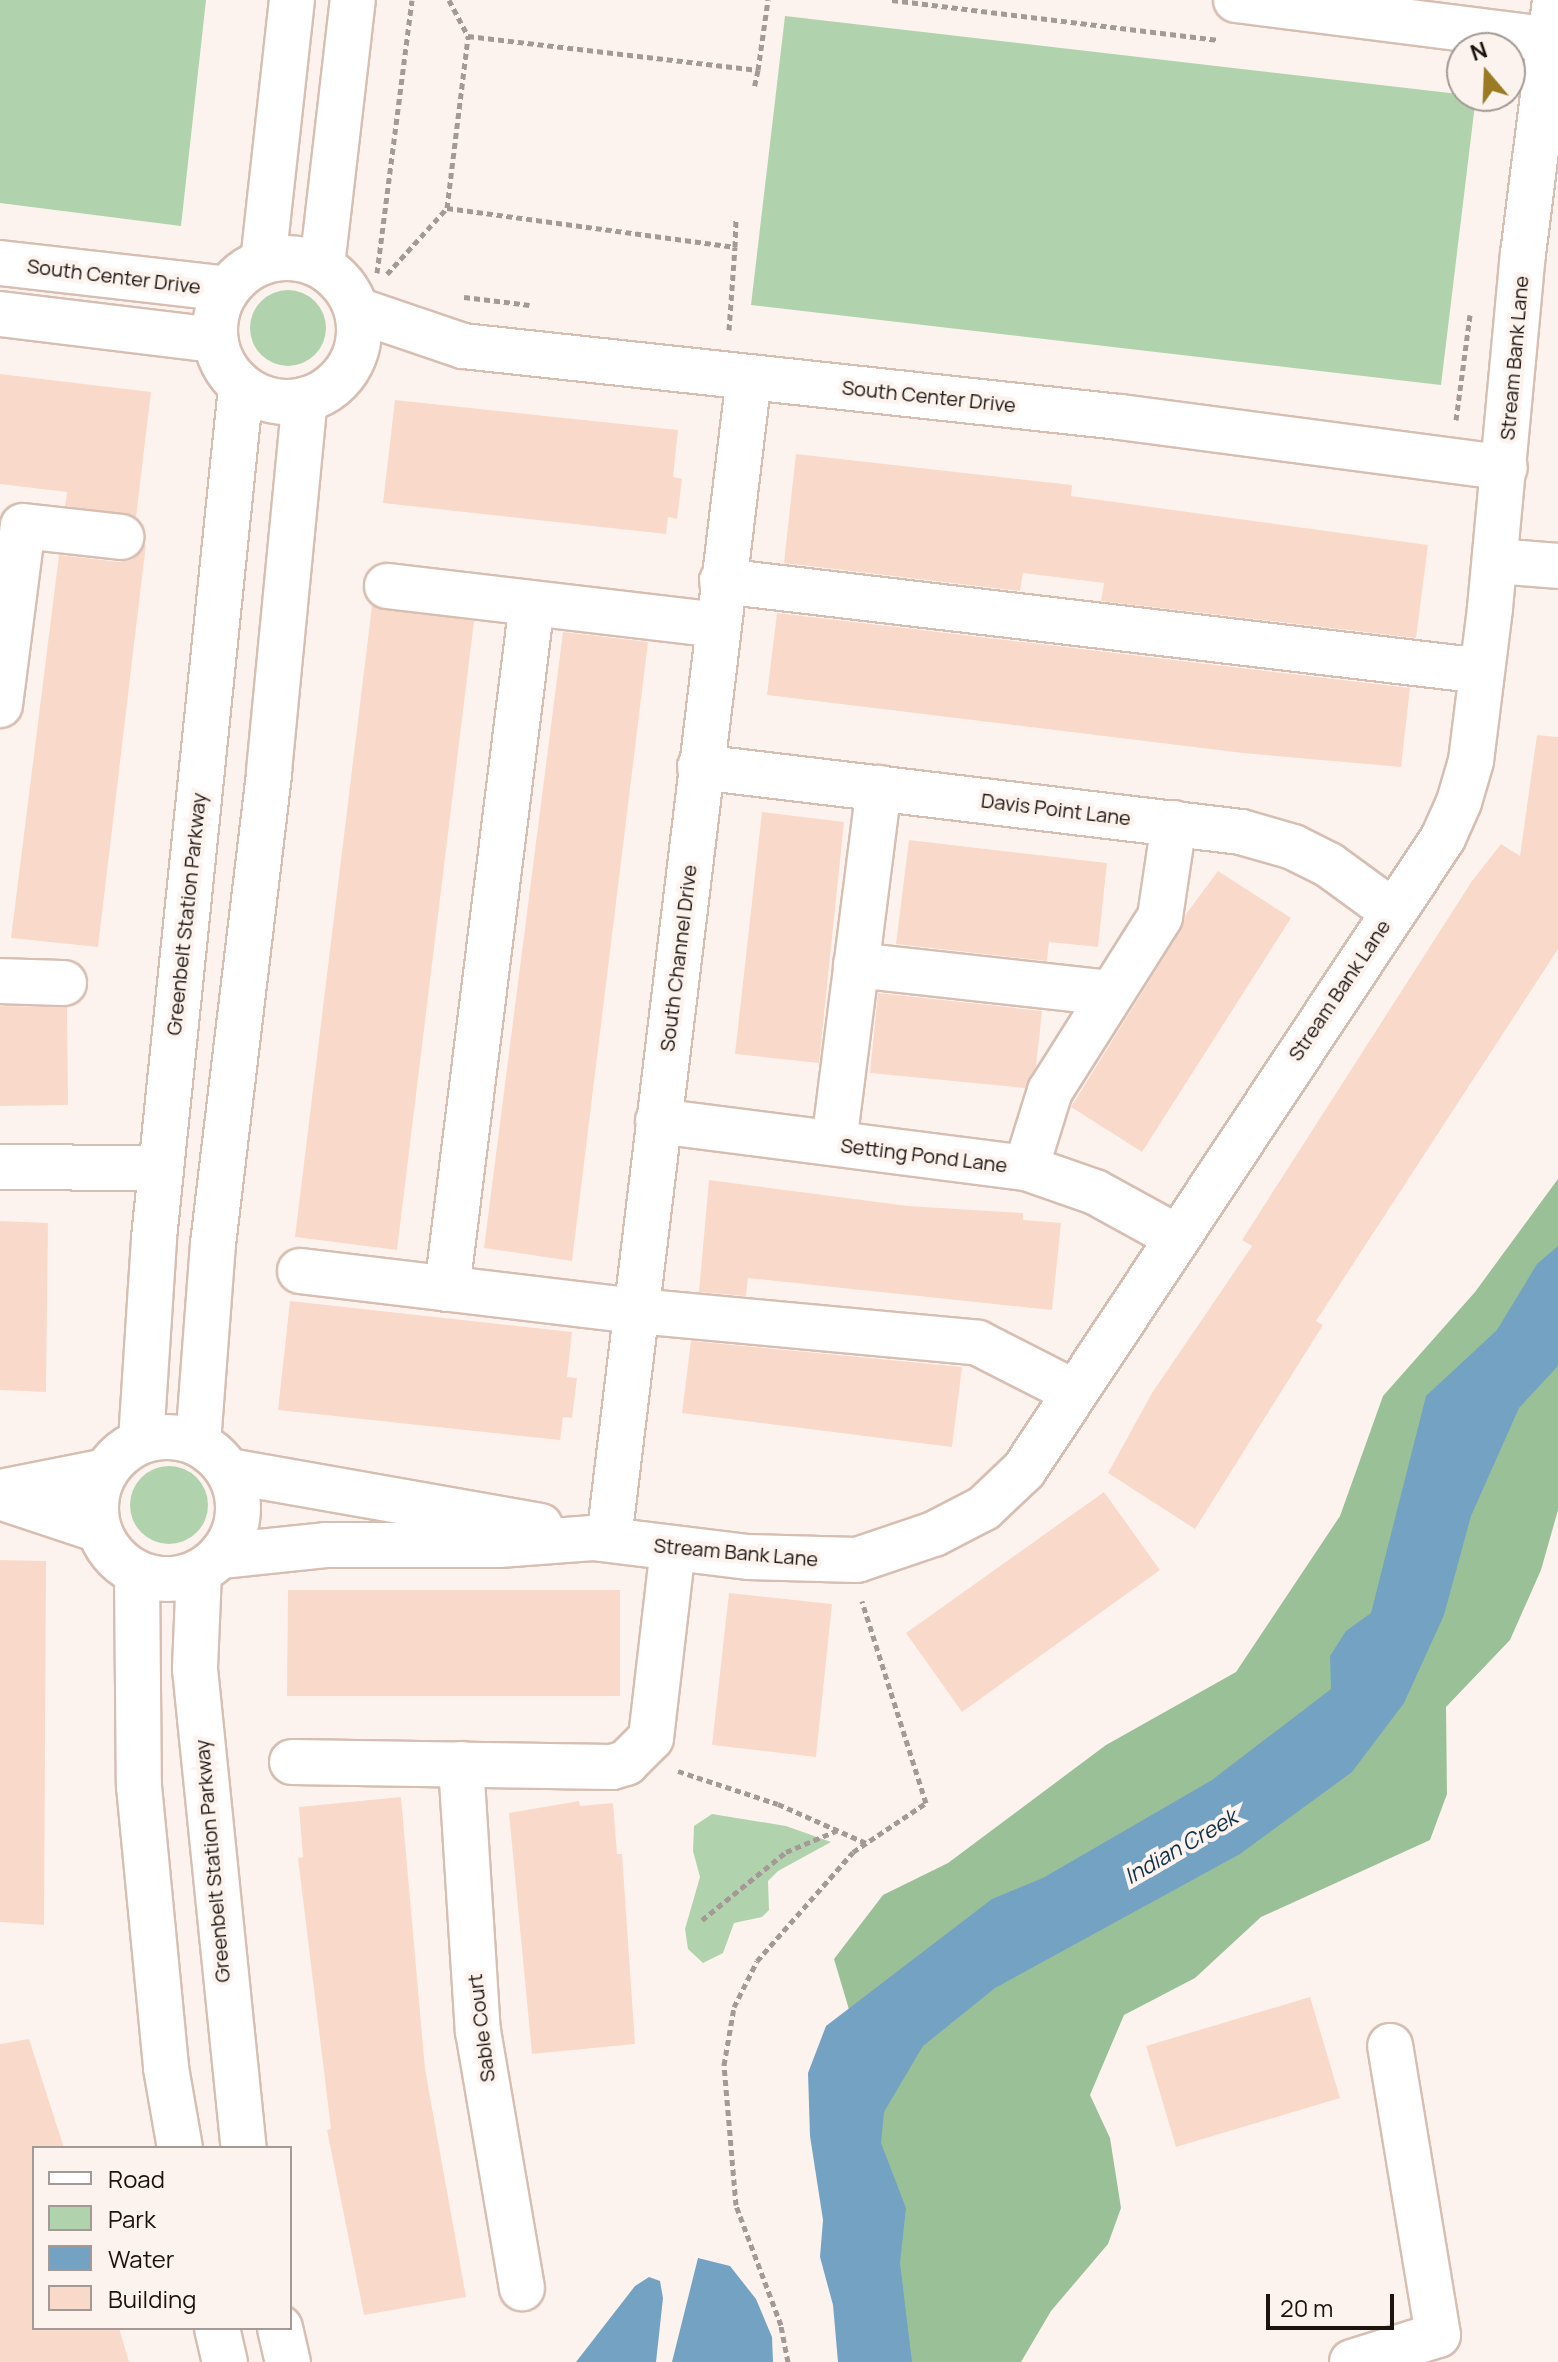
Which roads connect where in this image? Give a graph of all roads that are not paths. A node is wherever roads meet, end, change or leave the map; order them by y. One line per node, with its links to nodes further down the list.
1 (292, 0): 5 (street)
2 (353, 0): 7 (street)
3 (1236, 0): 4 (street)
4 (1553, 20): 15 (street, Stream Bank Lane)
5 (263, 262): 7 (street); 8 (street)
6 (0, 263): 8 (street, South Center Drive)
7 (322, 266): 9 (street)
8 (228, 289): 11 (street)
9 (357, 310): 12 (street, South Center Drive); 14 (street)
10 (0, 314): 11 (street)
11 (215, 340): 13 (street)
12 (749, 377): 15 (street, South Center Drive); 20 (street, South Channel Drive)
13 (241, 387): 14 (street); 37 (street, Greenbelt Station Parkway)
14 (305, 400): 45 (street)
15 (1505, 468): 18 (street, Stream Bank Lane)
16 (12, 525): 17 (street); 25 (street)
17 (121, 537)
18 (1495, 561): 19 (street); 24 (street, Stream Bank Lane)
19 (1558, 566)
20 (722, 581): 23 (street, South Channel Drive); 24 (street)
21 (387, 586): 22 (street)
22 (532, 603): 23 (street); 41 (street)
23 (717, 625): 26 (street, South Channel Drive)
24 (1482, 671): 29 (street, Stream Bank Lane)
25 (0, 705)
26 (700, 767): 27 (street, Davis Point Lane); 34 (street, South Channel Drive)
27 (879, 788): 28 (street, Davis Point Lane); 30 (street)
28 (1174, 823): 29 (street, Davis Point Lane); 33 (street)
29 (1392, 911): 39 (street, Stream Bank Lane)
30 (856, 965): 33 (street); 35 (street)
31 (0, 981): 32 (street)
32 (64, 983)
33 (1109, 993): 38 (street)
34 (658, 1121): 35 (street, Setting Pond Lane); 42 (street, South Channel Drive)
35 (834, 1143): 38 (street, Setting Pond Lane)
36 (0, 1167): 37 (street)
37 (160, 1168): 44 (street, Greenbelt Station Parkway)
38 (1026, 1168): 39 (street, Setting Pond Lane)
39 (1175, 1236): 43 (street, Stream Bank Lane)
40 (300, 1271): 41 (street)
41 (447, 1289): 42 (street)
42 (636, 1311): 43 (street); 49 (street, South Channel Drive)
43 (1074, 1392): 50 (street, Stream Bank Lane)
44 (141, 1441): 45 (street); 46 (street)
45 (214, 1457): 49 (street, Stream Bank Lane); 51 (street)
46 (106, 1471): 47 (street); 48 (street)
47 (0, 1494): 48 (street)
48 (99, 1530): 52 (street)
49 (601, 1539): 50 (street, Stream Bank Lane); 51 (street, Stream Bank Lane)
50 (673, 1548): 54 (street)
51 (210, 1564): 52 (street); 57 (street, Greenbelt Station Parkway)
52 (137, 1573): 56 (street)
53 (292, 1762): 54 (street)
54 (461, 1764): 58 (street, Sable Court)
55 (1390, 2046): 63 (street)
56 (180, 2146)
57 (244, 2146)
58 (522, 2288)
59 (217, 2330): 61 (street)
60 (280, 2330): 62 (street)
61 (225, 2362)
62 (288, 2362)
63 (1352, 2362)

